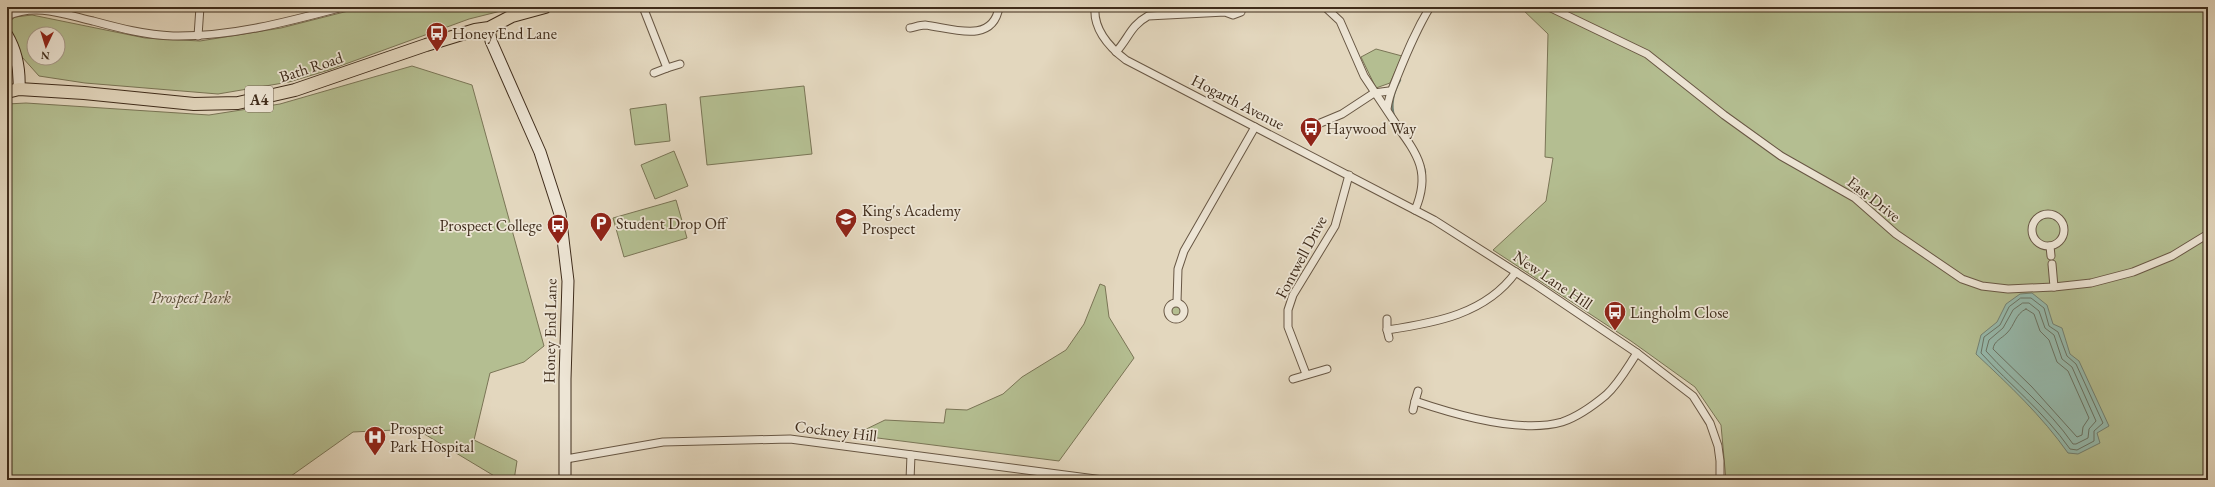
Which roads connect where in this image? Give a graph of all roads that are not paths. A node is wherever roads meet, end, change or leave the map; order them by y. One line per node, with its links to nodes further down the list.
1 (200, 7): 16 (street)
2 (343, 7): 16 (street)
3 (545, 7): 13 (main road, Bath Road / A4)
4 (643, 7): 19 (street)
5 (999, 7): 14 (street)
6 (1094, 7): 17 (street, Hogarth Avenue)
7 (1325, 7): 23 (street)
8 (1430, 7): 22 (street)
9 (1549, 7): 34 (street, East Drive)
10 (36, 8): 12 (street); 16 (street)
11 (1241, 12): 17 (street)
12 (7, 16)
13 (489, 28): 21 (main road, Bath Road / A4); 47 (street, Honey End Lane)
14 (910, 28)
15 (7, 34): 21 (street)
16 (198, 36)
17 (1116, 52): 26 (street, Hogarth Avenue)
18 (680, 64): 19 (street)
19 (667, 68): 20 (street)
20 (654, 73)
21 (13, 90)
22 (1389, 92): 23 (street); 24 (street)
23 (1374, 93): 24 (street); 25 (street)
24 (1387, 109): 28 (street)
25 (1318, 124)
26 (1255, 127): 27 (street, Hogarth Avenue); 35 (street)
27 (1349, 175): 28 (street, Hogarth Avenue); 41 (street, Fontwell Drive)
28 (1415, 210): 33 (street, New Lane Hill)
29 (2208, 234): 34 (street, East Drive)
30 (2050, 246): 30 (street); 31 (street)
31 (2051, 256)
32 (2052, 264): 34 (street)
33 (1516, 272): 37 (street); 39 (street, New Lane Hill)
34 (2054, 287)
35 (1176, 302)
36 (1387, 319): 37 (street)
37 (1387, 330): 38 (street)
38 (1389, 338)
39 (1637, 354): 44 (street); 51 (street, New Lane Hill)
40 (1327, 369): 41 (street)
41 (1306, 374): 42 (street)
42 (1293, 379)
43 (1418, 391): 44 (street)
44 (1415, 401): 45 (street)
45 (1413, 410)
46 (911, 455): 47 (street, Cockney Hill); 49 (street); 50 (street, Cockney Hill)
47 (566, 459): 48 (street, Honey End Lane)
48 (566, 480)
49 (910, 480)
50 (1103, 480)
51 (1720, 480)

